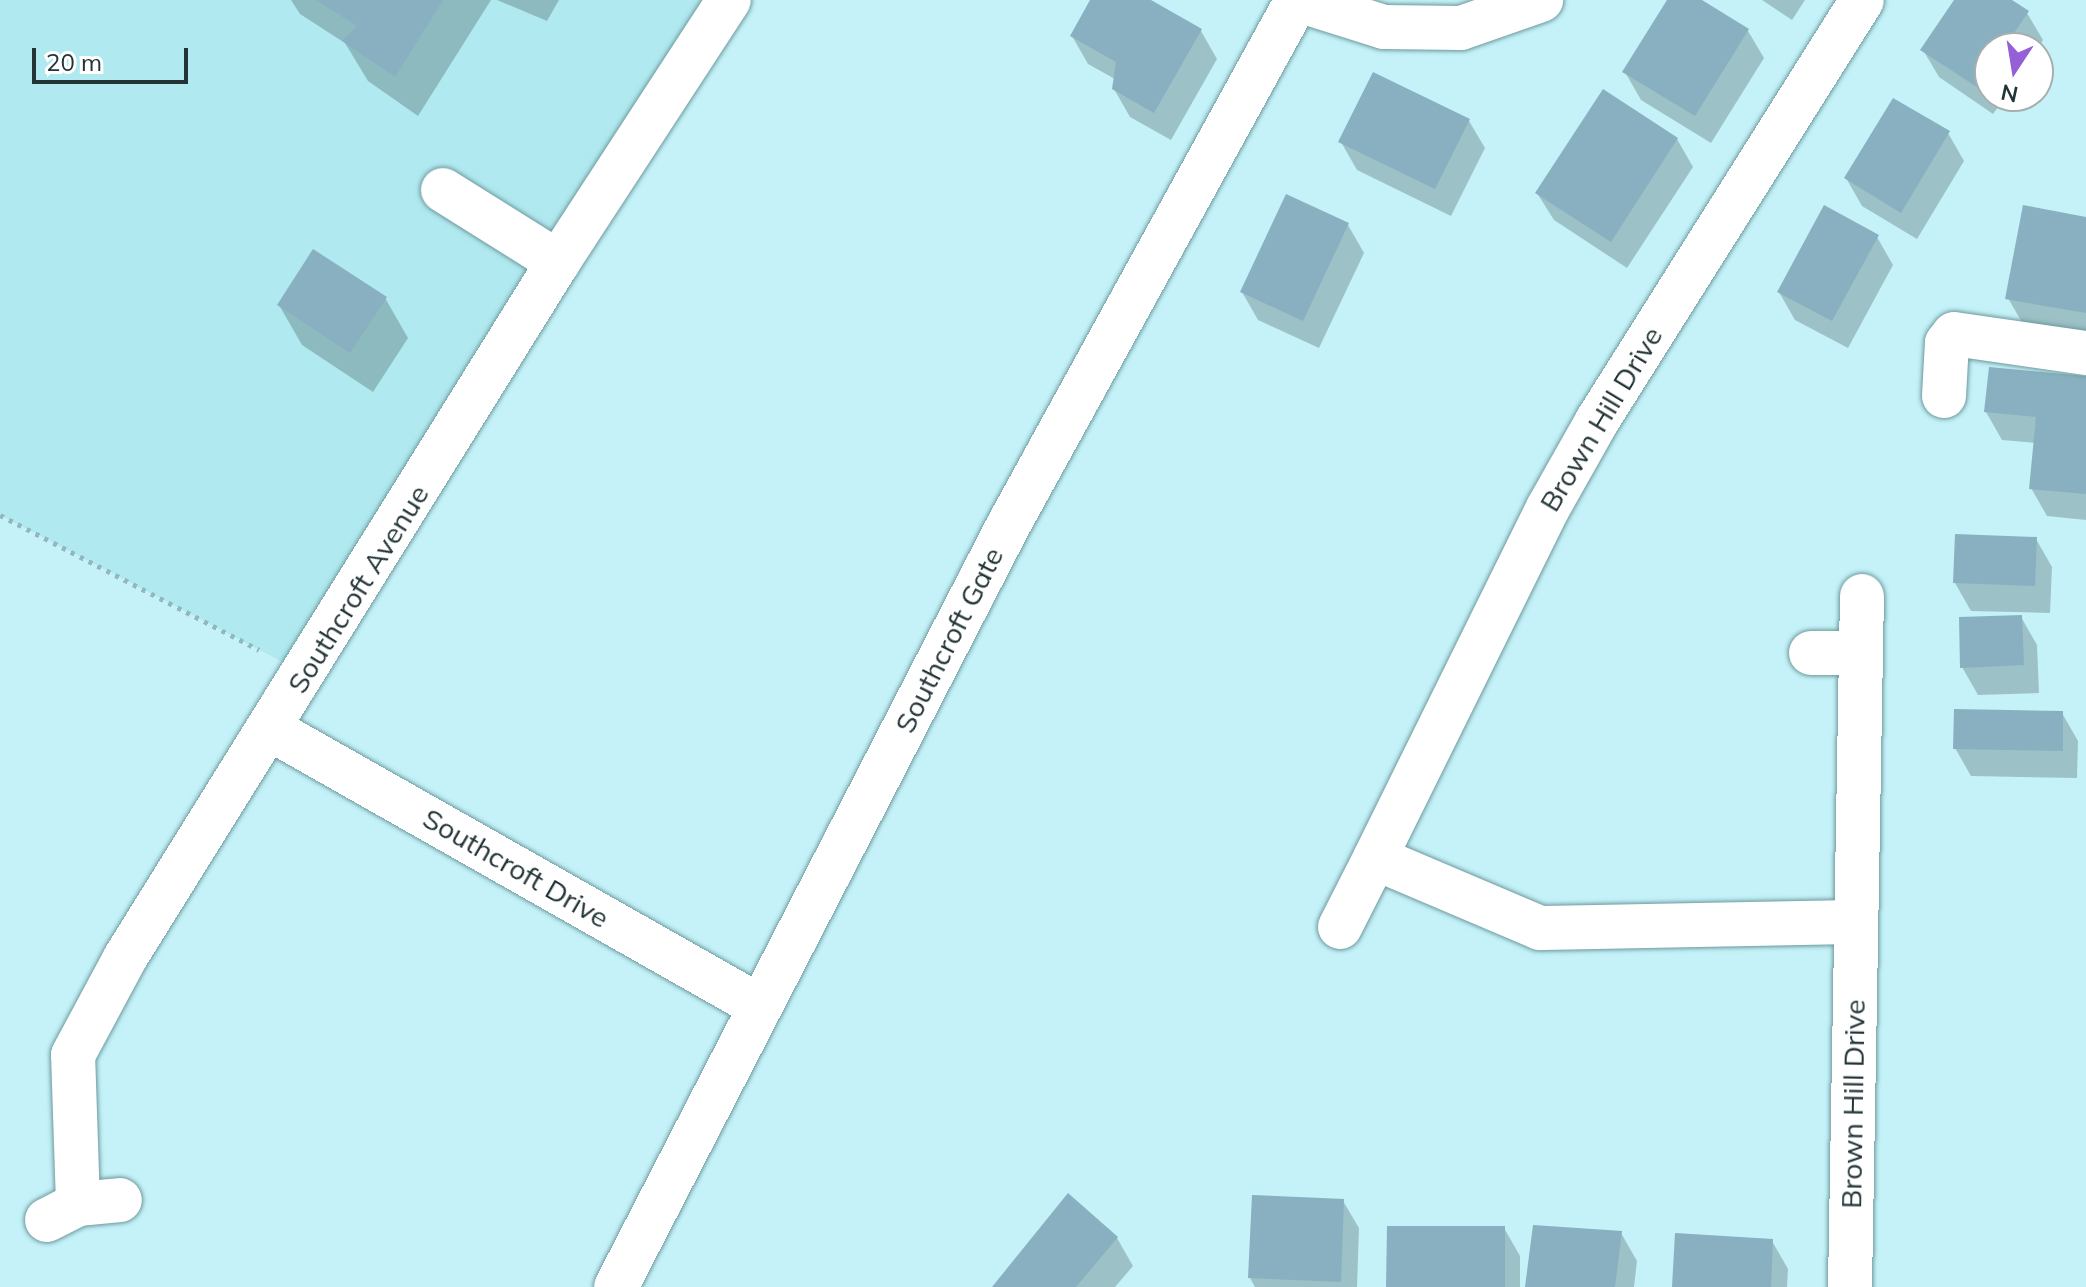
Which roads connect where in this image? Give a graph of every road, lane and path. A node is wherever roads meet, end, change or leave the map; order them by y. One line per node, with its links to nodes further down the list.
1 (729, 0): 6 (street, Southcroft Avenue)
2 (1297, 0): 3 (street); 18 (street, Southcroft Gate)
3 (1541, 0)
4 (1862, 0): 15 (street, Brown Hill Drive)
5 (443, 190): 6 (street)
6 (558, 262): 13 (street, Southcroft Avenue)
7 (2086, 353): 8 (street)
8 (1944, 396)
9 (0, 515): 13 (path)
10 (1862, 596): 12 (street, Brown Hill Drive)
11 (1811, 653): 12 (street)
12 (1861, 653): 16 (street, Brown Hill Drive)
13 (306, 674): 14 (street, Southcroft Avenue)
14 (272, 730): 18 (street, Southcroft Drive); 19 (street, Southcroft Avenue)
15 (1375, 858): 16 (street); 17 (street, Brown Hill Drive)
16 (1856, 922): 21 (street, Brown Hill Drive)
17 (1340, 927)
18 (759, 1006): 20 (street, Southcroft Gate)
19 (120, 1200)
20 (616, 1287)
21 (1850, 1287)

